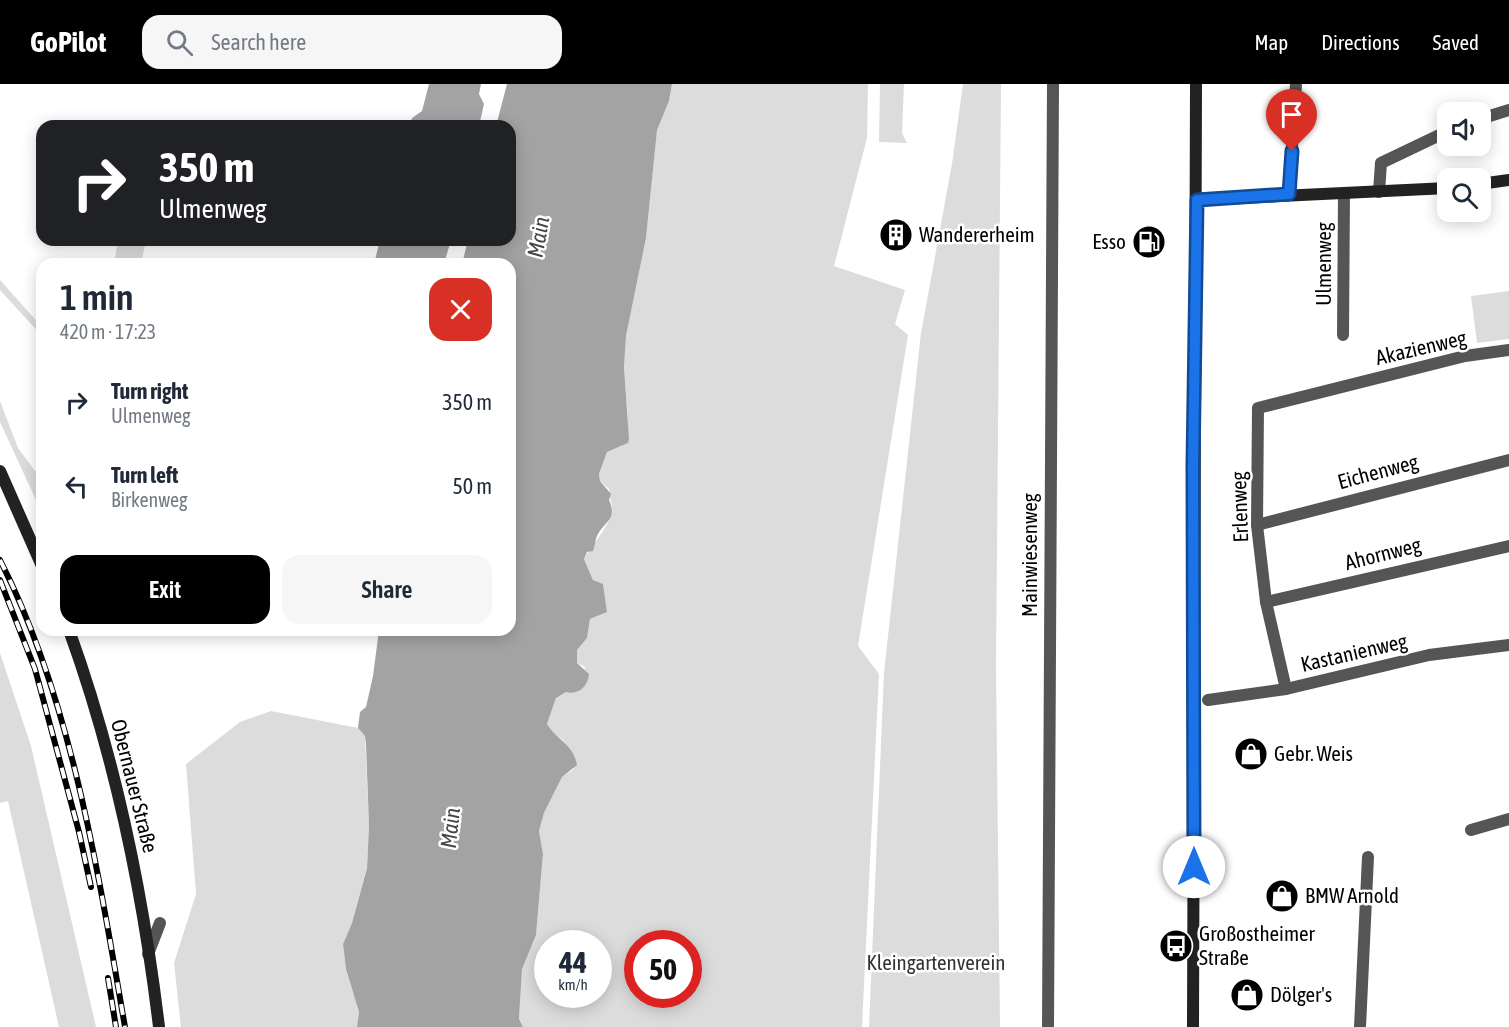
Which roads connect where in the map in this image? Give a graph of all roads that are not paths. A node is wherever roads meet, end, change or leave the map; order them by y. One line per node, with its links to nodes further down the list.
1 (1053, 84): 33 (street, Mainwiesenweg)
2 (1196, 84): 13 (main road)
3 (1296, 84): 11 (street)
4 (1509, 110): 5 (street)
5 (1491, 116)
6 (1437, 136): 10 (street)
7 (1509, 180): 8 (main road)
8 (1491, 182)
9 (1437, 189): 10 (main road, Ulmenweg)
10 (1379, 192): 12 (main road, Ulmenweg)
11 (1289, 194): 12 (main road, Ulmenweg); 13 (main road, Ulmenweg)
12 (1344, 194): 14 (street, Ulmenweg)
13 (1197, 200): 34 (main road)
14 (1343, 335)
15 (1509, 350): 16 (street, Akazienweg)
16 (1343, 387): 19 (street, Erlenweg)
17 (1509, 460): 19 (street, Eichenweg)
18 (0, 471): 21 (main road)
19 (1257, 525): 22 (street, Erlenweg)
20 (1509, 546): 22 (street, Ahornweg)
21 (36, 552)
22 (1266, 602): 25 (street, Erlenweg)
23 (71, 636): 31 (main road, Obernauer Straße)
24 (1509, 645): 25 (street, Kastanienweg)
25 (1286, 689): 26 (street, Kastanienweg)
26 (1208, 700)
27 (1509, 819): 28 (street)
28 (1471, 830)
29 (1368, 857): 35 (street)
30 (160, 923): 31 (street, Obernauer Straße)
31 (148, 954): 32 (main road, Obernauer Straße)
32 (159, 1027)
33 (1048, 1027)
34 (1193, 1027)
35 (1360, 1027)

